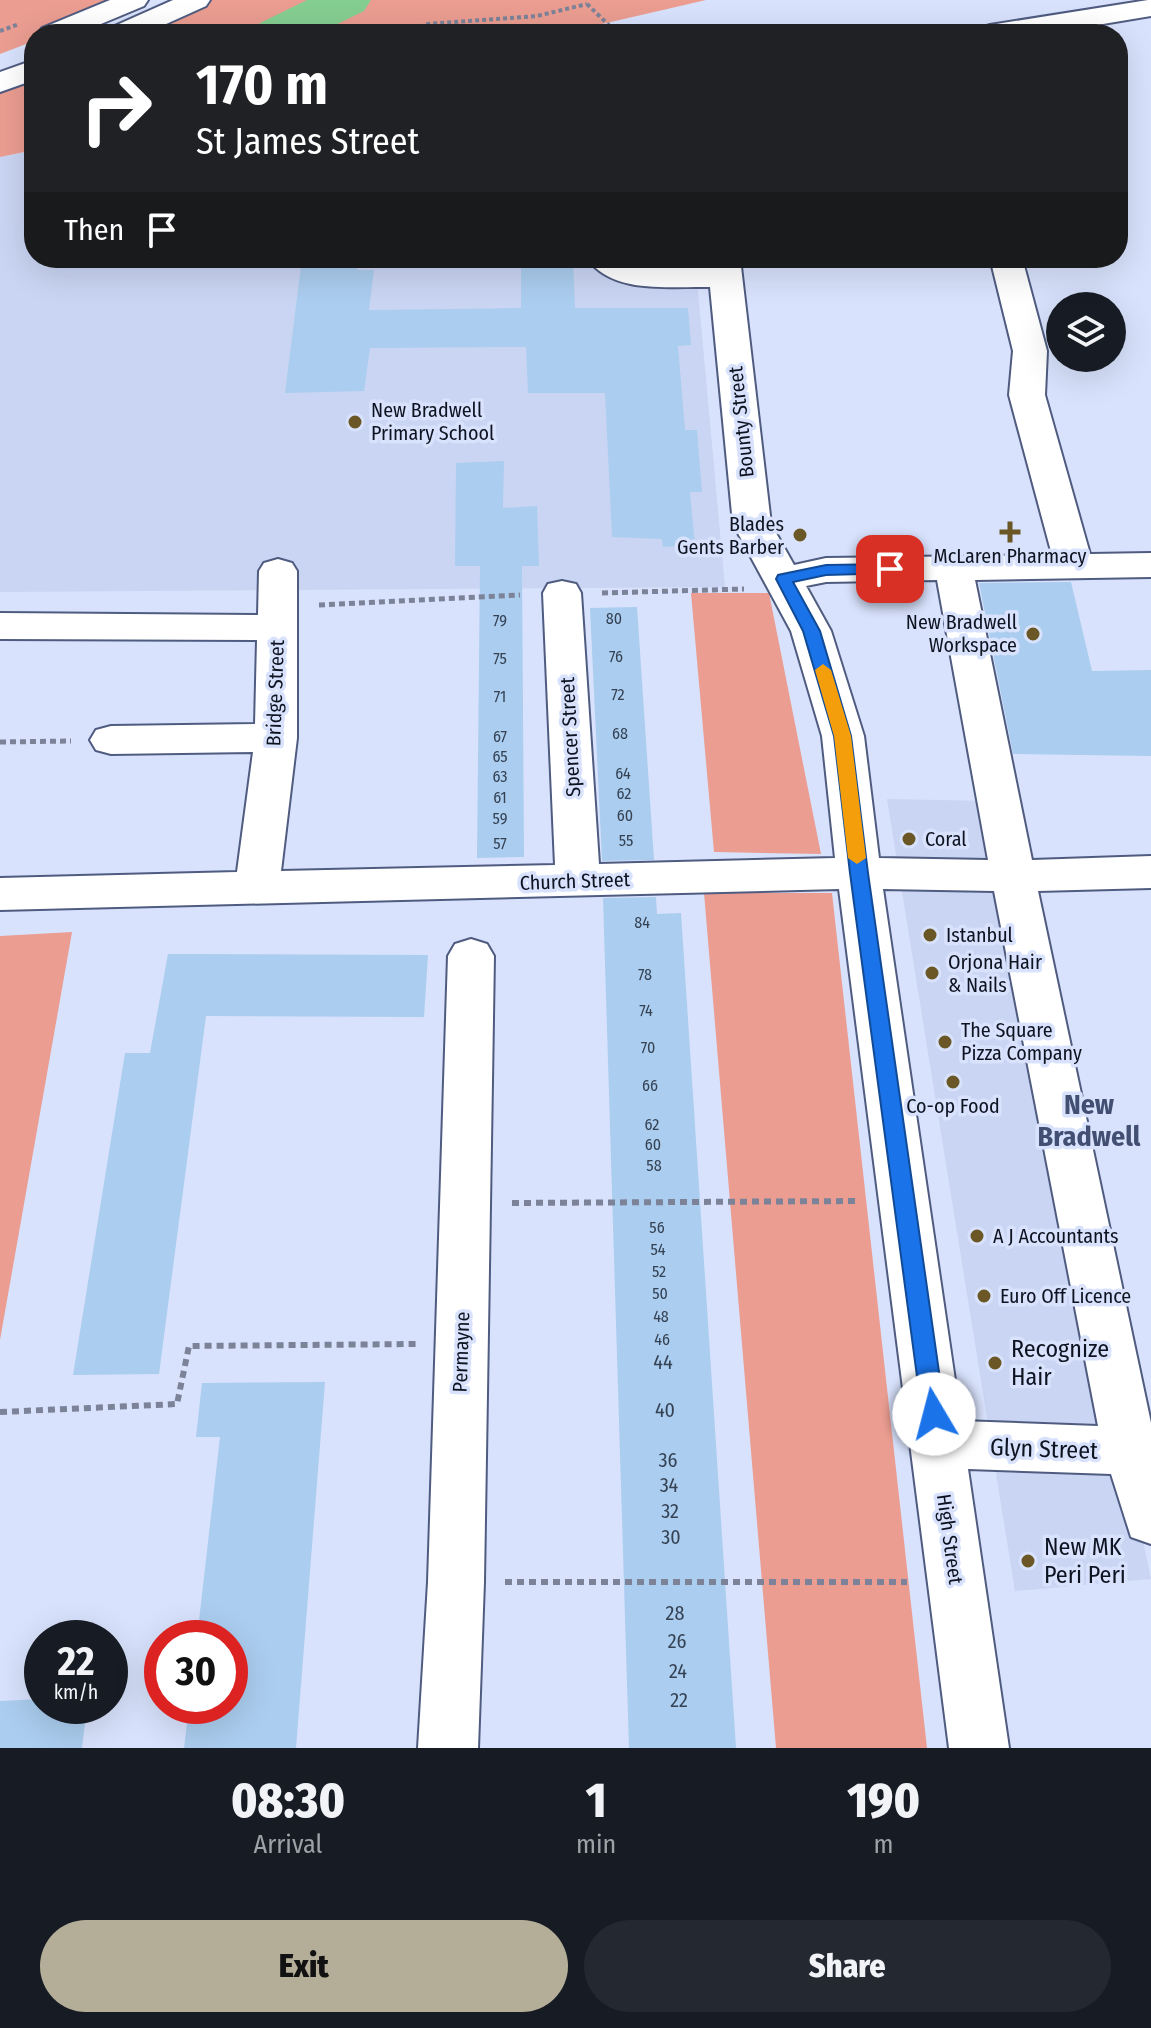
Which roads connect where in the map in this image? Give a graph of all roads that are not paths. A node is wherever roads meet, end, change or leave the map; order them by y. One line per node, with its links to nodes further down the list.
1 (134, 0): 4 (street)
2 (196, 0): 5 (street)
3 (1151, 8): 6 (street)
4 (76, 24)
5 (142, 24)
6 (1052, 24)
7 (24, 45): 8 (street)
8 (0, 54)
9 (24, 73): 10 (street)
10 (0, 83)
11 (621, 268): 12 (street)
12 (725, 268): 18 (street, Bounty Street)
13 (1009, 268): 15 (street)
14 (1151, 565): 15 (street)
15 (1075, 568): 16 (street)
16 (954, 569): 18 (street); 26 (street)
17 (278, 571): 21 (street)
18 (784, 579): 25 (street, High Street)
19 (562, 593): 27 (street, Spencer Street)
20 (0, 626): 21 (street, Bridge Street)
21 (277, 628): 22 (street, Bridge Street)
22 (276, 738): 23 (street); 28 (street, Bridge Street)
23 (111, 740)
24 (1151, 872): 26 (street, Church Street)
25 (859, 873): 26 (street, Church Street); 27 (street, Church Street); 31 (street, High Street)
26 (1013, 876): 32 (street)
27 (578, 880): 28 (street, Church Street)
28 (257, 890): 29 (street, Church Street)
29 (0, 894)
30 (471, 956): 34 (street, Permayne)
31 (938, 1444): 32 (street, Glyn Street); 35 (street, High Street)
32 (1141, 1452): 33 (street)
33 (1151, 1519)
34 (448, 1748)
35 (979, 1748)

